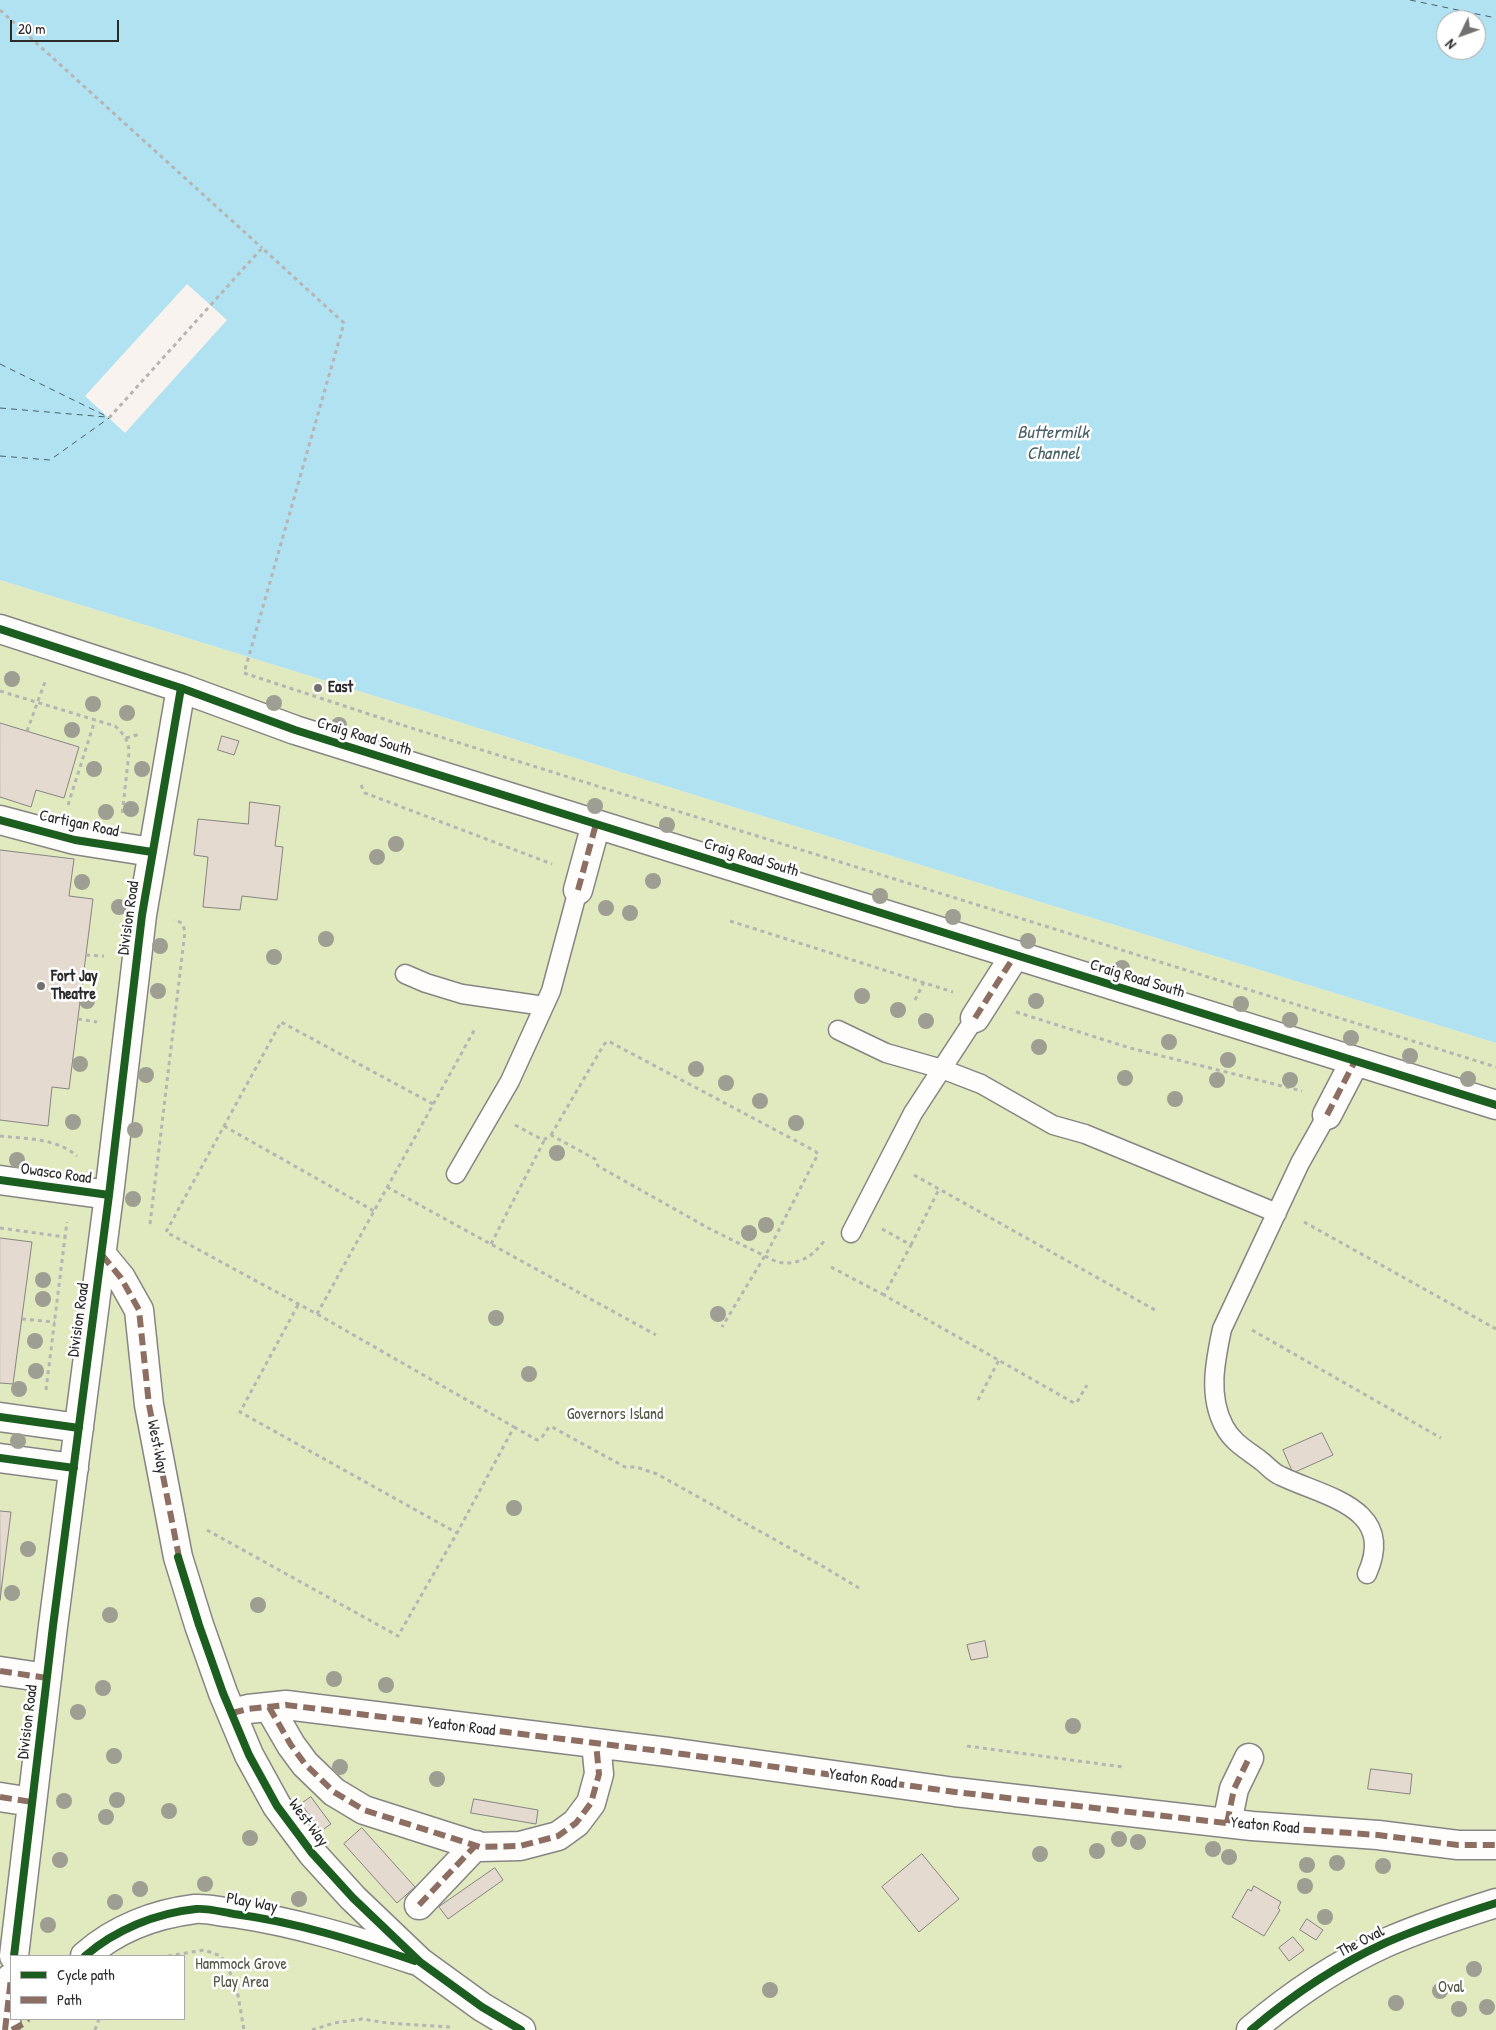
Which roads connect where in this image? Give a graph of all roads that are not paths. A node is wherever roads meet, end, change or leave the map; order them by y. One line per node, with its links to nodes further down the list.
1 (0, 629): 2 (street, Craig Road South)
2 (181, 688): 4 (street, Craig Road South); 5 (street, Division Road)
3 (0, 820): 5 (street, Cartigan Road)
4 (596, 824): 6 (street); 7 (street, Craig Road South)
5 (152, 852): 18 (street, Division Road)
6 (581, 882): 9 (lane)
7 (1015, 955): 10 (street); 12 (street, Craig Road South)
8 (405, 974): 9 (lane)
9 (544, 1006): 16 (lane)
10 (981, 1010): 13 (lane)
11 (838, 1030): 13 (lane)
12 (1355, 1061): 14 (street, Craig Road South); 15 (street)
13 (942, 1069): 19 (lane); 20 (lane)
14 (1496, 1105)
15 (1331, 1107): 19 (lane)
16 (456, 1174)
17 (0, 1180): 18 (street, Owasco Road)
18 (109, 1195): 21 (street, Division Road)
19 (1278, 1211): 26 (lane)
20 (852, 1233)
21 (102, 1254): 23 (street, Division Road); 30 (street, West Way)
22 (0, 1417): 23 (street)
23 (79, 1428): 25 (street, Division Road)
24 (0, 1458): 25 (street)
25 (74, 1468): 28 (street, Division Road)
26 (1367, 1574)
27 (0, 1671): 28 (street)
28 (47, 1678): 34 (street, Division Road)
29 (269, 1707): 30 (street, Yeaton Road); 31 (street, Yeaton Road); 36 (street)
30 (232, 1713): 42 (street, West Way)
31 (596, 1743): 35 (street, Yeaton Road); 36 (street)
32 (1248, 1758): 35 (street)
33 (0, 1797): 34 (street)
34 (32, 1802): 40 (street, Division Road)
35 (1226, 1823): 37 (street, Yeaton Road)
36 (476, 1845): 39 (street)
37 (1496, 1845)
38 (1496, 1903): 48 (street, The Oval)
39 (419, 1905)
40 (14, 1955)
41 (86, 1955): 42 (street, Play Way)
42 (420, 1962): 47 (street, West Way)
43 (10, 1987): 45 (street)
44 (27, 2020): 46 (street)
45 (5, 2030)
46 (12, 2030)
47 (520, 2030)
48 (1251, 2030)

